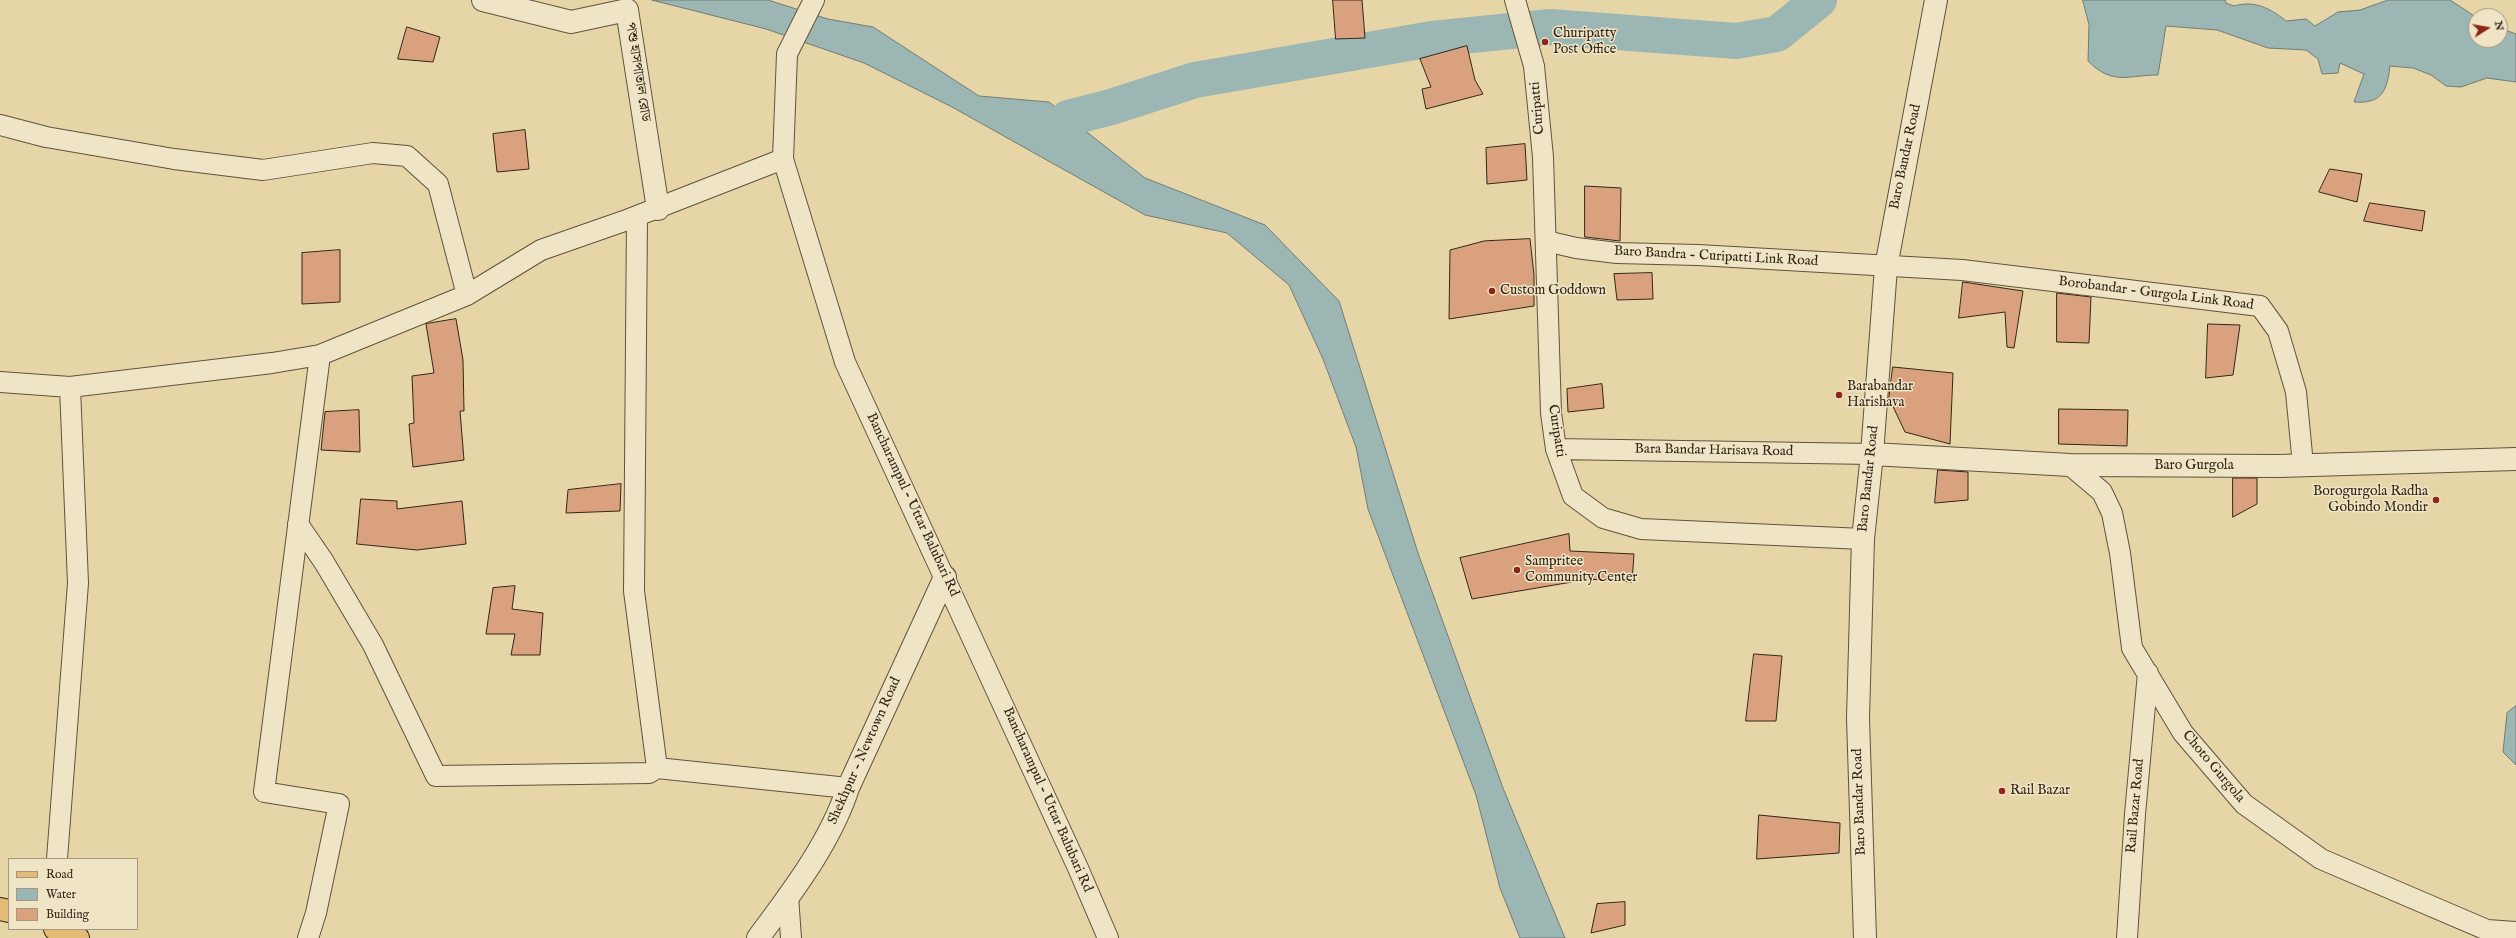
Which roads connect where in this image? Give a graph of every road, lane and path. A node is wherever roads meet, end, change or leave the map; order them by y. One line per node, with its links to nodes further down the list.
1 (483, 0): 7 (street, পশু হাসপাতাল রোড)
2 (814, 0): 6 (street, Bancharampul - Uttar Balubari Rd)
3 (1936, 0): 10 (street, Baro Bandar Road)
4 (1515, 1): 9 (street, Curipatti)
5 (0, 125): 11 (street)
6 (783, 159): 7 (street); 22 (street, Bancharampul - Uttar Balubari Rd)
7 (658, 209): 8 (street)
8 (637, 216): 11 (street); 24 (street)
9 (1546, 242): 10 (street, Baro Bandra - Curipatti Link Road); 15 (street, Curipatti)
10 (1886, 267): 16 (street, Baro Bandar Road); 19 (street, Borobandar - Gurgola Link Road)
11 (467, 295): 12 (street)
12 (320, 355): 14 (street); 20 (street)
13 (0, 382): 14 (street)
14 (70, 387): 26 (street)
15 (1556, 449): 16 (street, Bara Bandar Harisava Road); 21 (street, Curipatti)
16 (1872, 454): 18 (street, Baro Gurgola); 21 (street, Baro Bandar Road)
17 (2516, 459): 19 (street, Baro Gurgola)
18 (2070, 465): 19 (street, Baro Gurgola); 23 (street, Choto Gurgola)
19 (2303, 465)
20 (298, 524): 24 (street); 31 (street)
21 (1863, 539): 35 (street, Baro Bandar Road)
22 (945, 577): 25 (street, Shekhpur - Newtown Road); 34 (street, Bancharampul - Uttar Balubari Rd)
23 (2148, 673): 29 (street, Choto Gurgola); 36 (street, Rail Bazar Road)
24 (657, 768): 25 (street)
25 (848, 788): 27 (street, Shekhpur - Newtown Road)
26 (56, 858)
27 (788, 896): 32 (street, Shekhpur - Newtown Road); 33 (street)
28 (58, 930): 30 (main road)
29 (2516, 932)
30 (78, 938)
31 (308, 938)
32 (758, 938)
33 (791, 938)
34 (1108, 938)
35 (1865, 938)
36 (2127, 938)

